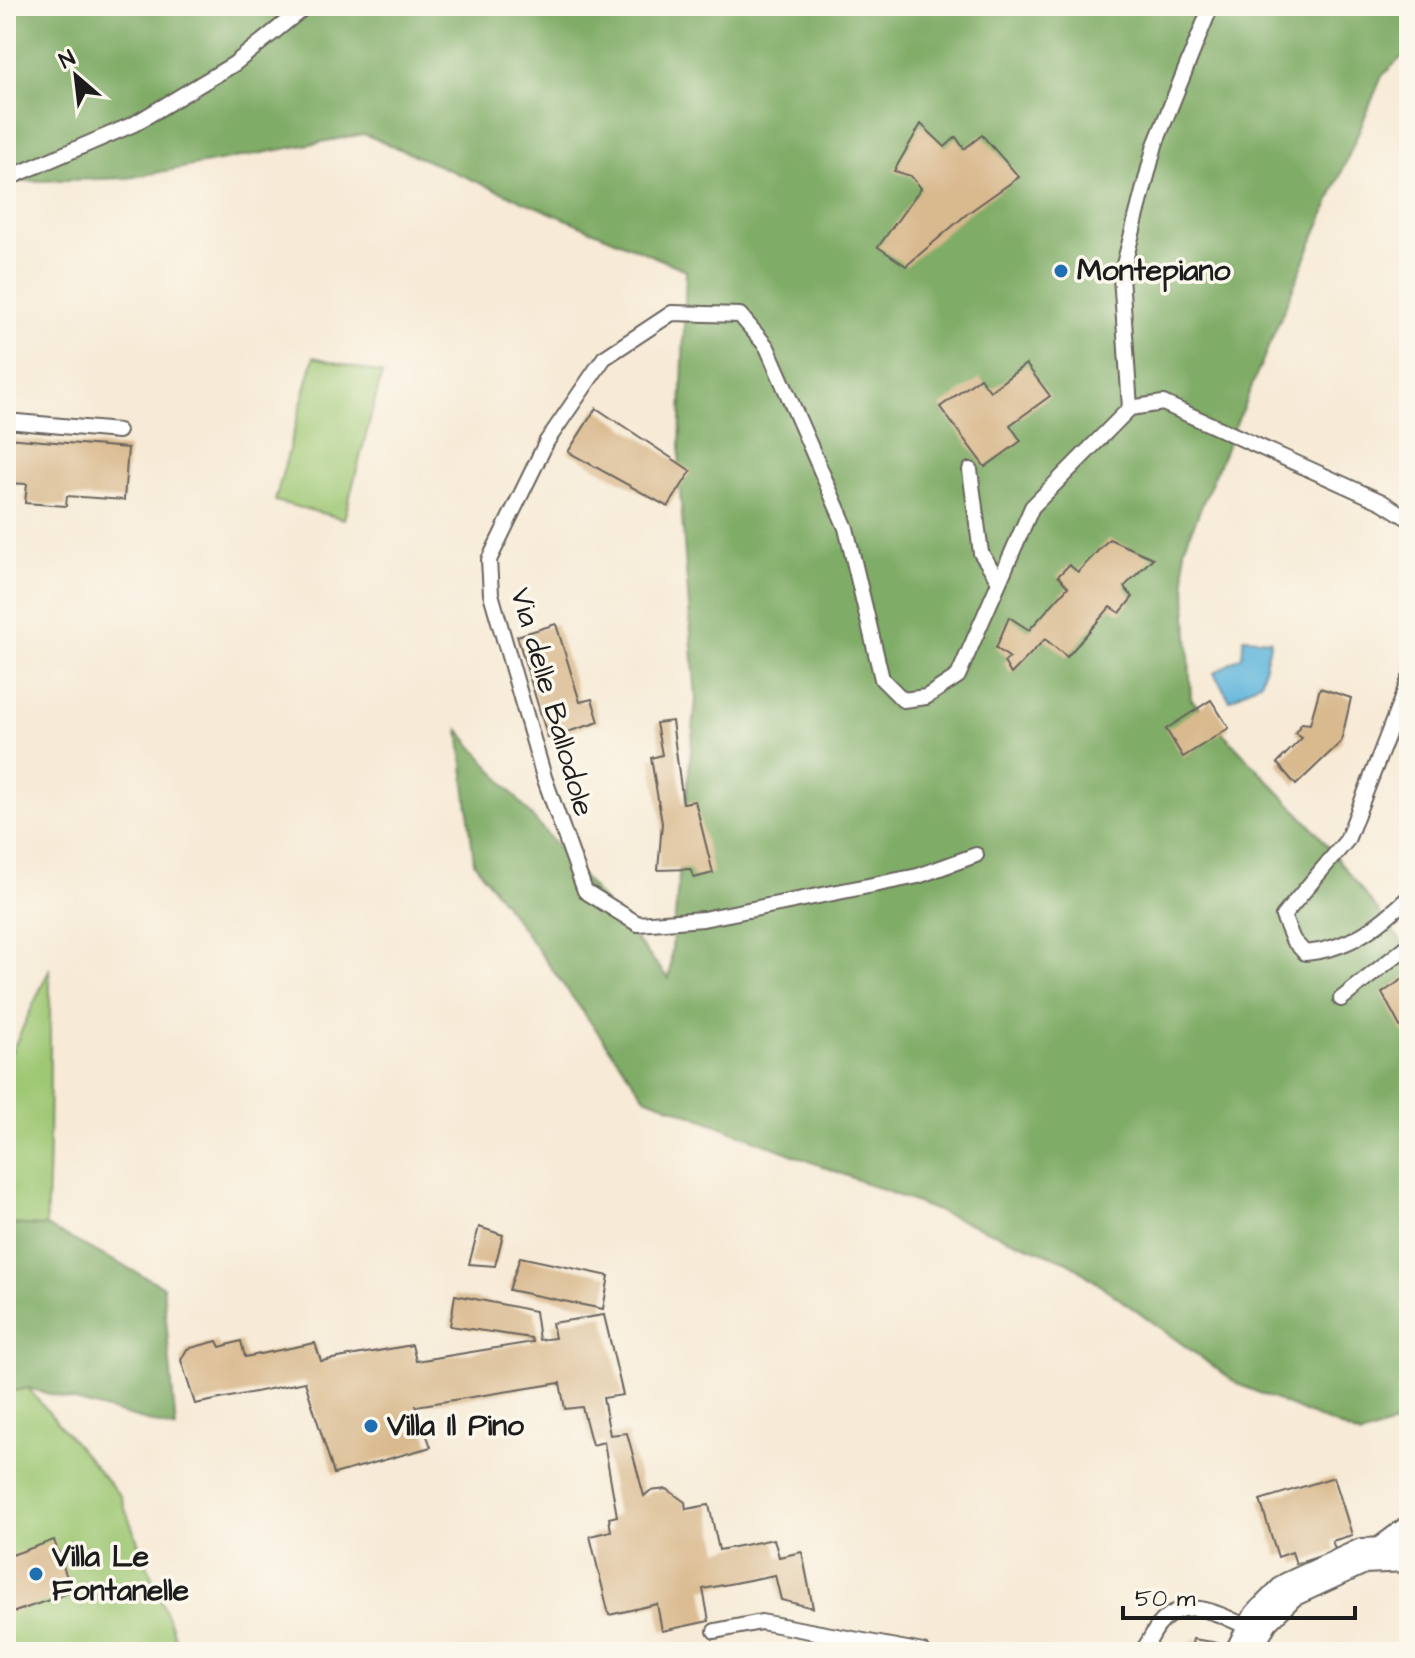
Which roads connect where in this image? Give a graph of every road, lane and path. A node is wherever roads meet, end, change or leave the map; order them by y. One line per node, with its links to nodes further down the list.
1 (306, 6): 3 (lane)
2 (1211, 6): 4 (lane)
3 (6, 179)
4 (1130, 408): 8 (lane); 9 (lane, Via delle Ballodole)
5 (6, 421): 6 (lane)
6 (118, 431)
7 (970, 470): 9 (lane)
8 (1409, 519)
9 (999, 581): 11 (lane, Via delle Ballodole)
10 (1409, 680): 12 (lane)
11 (976, 855)
12 (1409, 897)
13 (1409, 945): 14 (lane)
14 (1341, 999)
15 (1409, 1522): 17 (lane)
16 (1409, 1554): 17 (street)
17 (1363, 1556): 19 (street)
18 (715, 1631): 20 (lane)
19 (1248, 1641): 21 (lane)
20 (923, 1652)
21 (1141, 1652)

